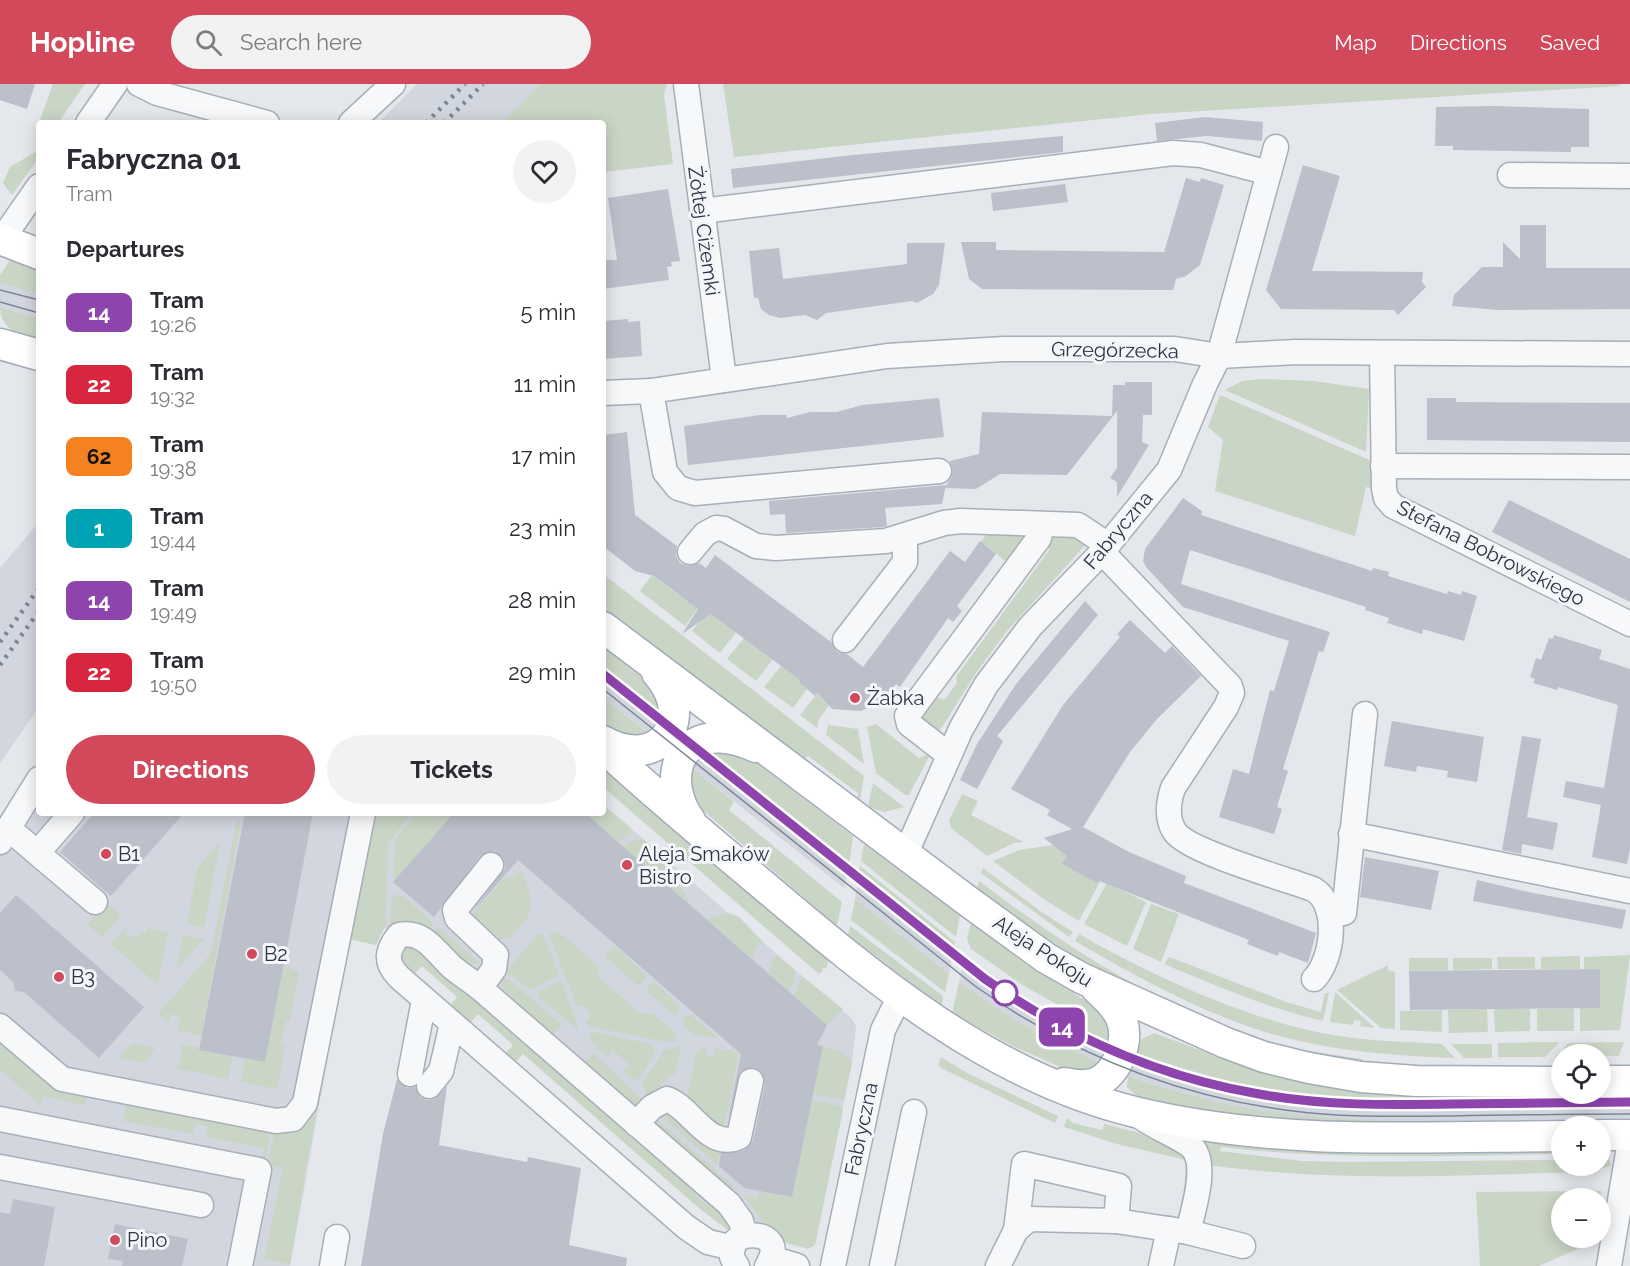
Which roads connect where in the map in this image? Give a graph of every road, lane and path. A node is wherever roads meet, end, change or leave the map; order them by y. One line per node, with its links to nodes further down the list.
1 (115, 84): 5 (street)
2 (139, 84): 6 (street)
3 (393, 84): 7 (street)
4 (686, 84): 13 (street, Żółtej Ciżemki)
5 (90, 120)
6 (256, 120)
7 (354, 120)
8 (1276, 147): 9 (street, Fabryczna)
9 (1269, 173): 13 (street); 18 (street, Fabryczna)
10 (1510, 175): 11 (street)
11 (1630, 176)
12 (36, 190): 14 (street)
13 (702, 211): 19 (street, Żółtej Ciżemki)
14 (0, 240): 15 (main road)
15 (36, 253)
16 (1382, 352): 17 (street, Grzegórzecka); 18 (street, Grzegórzecka); 22 (street, Stefana Bobrowskiego)
17 (1630, 354)
18 (1219, 356): 19 (street, Grzegórzecka); 27 (street, Fabryczna)
19 (724, 379): 20 (street, Grzegórzecka)
20 (651, 392): 21 (street, Grzegórzecka); 24 (street)
21 (606, 393)
22 (1383, 466): 23 (street); 29 (street, Stefana Bobrowskiego)
23 (1630, 467)
24 (939, 471)
25 (1042, 524): 26 (street); 27 (street); 36 (street)
26 (904, 536): 28 (street); 31 (street)
27 (1105, 549): 36 (street, Fabryczna); 51 (street)
28 (690, 552)
29 (1630, 624)
30 (606, 629): 32 (main road, Aleja Pokoju)
31 (845, 640)
32 (638, 654): 34 (main road); 37 (main road, Aleja Pokoju)
33 (1365, 714): 41 (street)
34 (606, 742)
35 (606, 750): 42 (main road)
36 (949, 755): 45 (street, Fabryczna)
37 (777, 758): 42 (main road); 45 (main road, Aleja Pokoju)
38 (36, 784): 43 (street)
39 (362, 816): 56 (street)
40 (75, 818): 44 (street)
41 (1351, 834): 47 (street); 49 (street)
42 (704, 835): 53 (main road)
43 (4, 836): 44 (street)
44 (38, 852): 48 (street)
45 (905, 855): 50 (main road, Aleja Pokoju)
46 (491, 865): 52 (street)
47 (1630, 891)
48 (95, 902)
49 (1344, 913)
50 (1081, 978): 57 (main road); 59 (main road, Aleja Pokoju)
51 (1314, 979)
52 (480, 988): 54 (street); 63 (street)
53 (900, 996): 57 (main road); 80 (street, Fabryczna)
54 (424, 1000): 55 (street); 55 (street)
55 (452, 1024): 75 (street)
56 (0, 1026)
57 (1037, 1077): 61 (main road)
58 (751, 1081): 63 (street)
59 (1551, 1082)
60 (914, 1112): 81 (street)
61 (1132, 1112): 66 (main road); 72 (street)
62 (0, 1119): 77 (street)
63 (636, 1124): 75 (street)
64 (1611, 1135): 65 (main road)
65 (1630, 1135)
66 (1551, 1136)
67 (1630, 1141): 84 (street)
68 (0, 1167): 69 (street)
69 (201, 1205)
70 (1116, 1221): 71 (street); 71 (street); 72 (street)
71 (1016, 1230): 82 (street)
72 (1178, 1231): 74 (street); 83 (street)
73 (337, 1237): 78 (street)
74 (1243, 1246)
75 (738, 1250): 76 (street)
76 (769, 1262): 79 (street)
77 (240, 1266)
78 (332, 1266)
79 (797, 1266)
80 (833, 1266)
81 (882, 1266)
82 (998, 1266)
83 (1161, 1266)
84 (1609, 1266)

